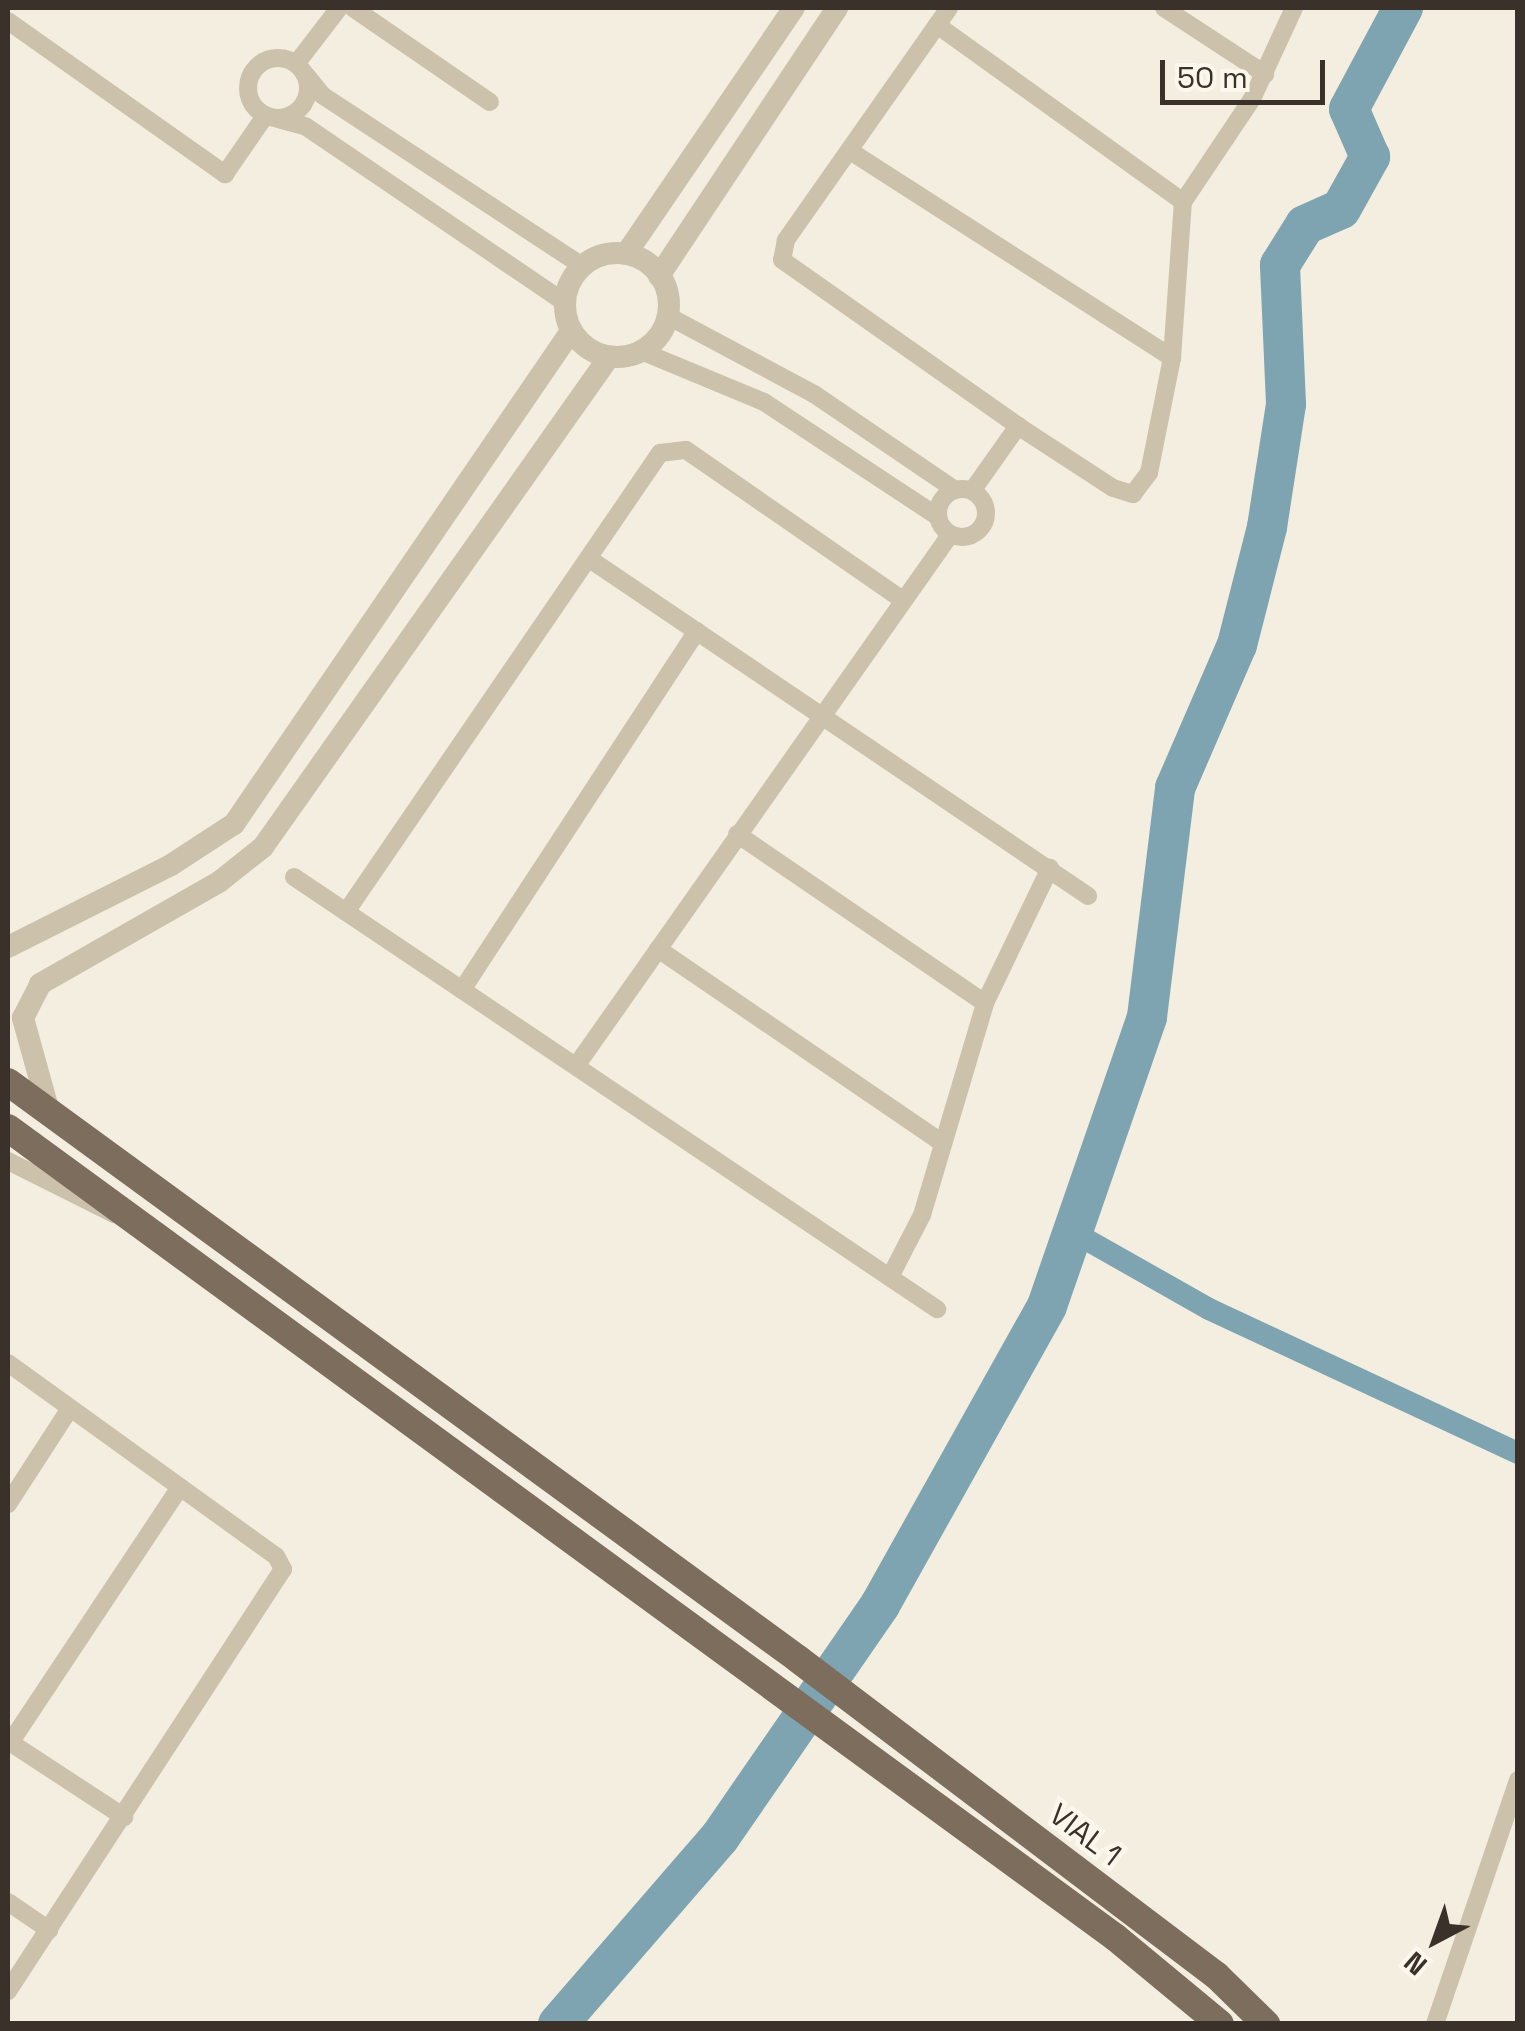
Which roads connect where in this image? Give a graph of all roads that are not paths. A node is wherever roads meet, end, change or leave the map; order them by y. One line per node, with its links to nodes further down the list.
1 (339, 8): 10 (street)
2 (353, 8): 12 (street)
3 (794, 8): 20 (street)
4 (836, 8): 22 (street)
5 (949, 8): 9 (street)
6 (1164, 8): 11 (street)
7 (1294, 8): 11 (street)
8 (8, 20): 13 (street)
9 (936, 25): 15 (street); 18 (street)
10 (301, 69): 13 (street); 13 (street); 14 (street)
11 (1264, 74): 18 (street)
12 (490, 102)
13 (272, 117): 16 (street)
14 (376, 131): 16 (street); 17 (street)
15 (850, 151): 28 (street); 29 (street)
16 (356, 160): 19 (street)
17 (448, 178): 19 (street); 21 (street)
18 (1183, 202): 28 (street)
19 (427, 208): 23 (street)
20 (626, 254): 21 (street); 22 (street)
21 (582, 266): 23 (street)
22 (659, 276): 24 (street)
23 (565, 302): 25 (street)
24 (668, 316): 26 (street); 30 (street)
25 (571, 330): 27 (street); 44 (street)
26 (641, 351): 27 (street); 31 (street)
27 (609, 357): 50 (street)
28 (1172, 358): 29 (street)
29 (1018, 426): 32 (street)
30 (880, 438): 31 (street); 32 (street)
31 (861, 466): 33 (street)
32 (964, 491): 33 (street); 34 (street)
33 (937, 516): 34 (street)
34 (950, 535): 36 (street)
35 (591, 560): 36 (street); 37 (street); 43 (street)
36 (901, 598): 38 (street)
37 (697, 631): 38 (street); 46 (street)
38 (821, 714): 39 (street); 40 (street)
39 (737, 834): 45 (street); 47 (street)
40 (1050, 868): 42 (street); 47 (street)
41 (294, 877): 43 (street)
42 (1088, 896)
43 (346, 912): 46 (street)
44 (8, 947)
45 (658, 949): 48 (street); 52 (street)
46 (462, 990): 48 (street)
47 (985, 1003): 52 (street)
48 (576, 1066): 55 (street)
49 (8, 1082): 50 (main road, VIAL 1)
50 (49, 1112): 68 (main road, VIAL 1)
51 (8, 1128): 54 (main road)
52 (941, 1142): 55 (street)
53 (8, 1161): 54 (street)
54 (133, 1220): 67 (main road)
55 (890, 1277): 56 (street)
56 (937, 1309)
57 (8, 1363): 58 (street)
58 (70, 1408): 59 (street); 60 (street)
59 (180, 1487): 61 (street); 63 (street)
60 (8, 1504)
61 (9, 1742): 63 (street)
62 (1518, 1780): 69 (street)
63 (124, 1817): 65 (street)
64 (8, 1902): 65 (street)
65 (49, 1930): 66 (street)
66 (8, 1991)
67 (1220, 2024)
68 (1266, 2024)
69 (1434, 2024)

